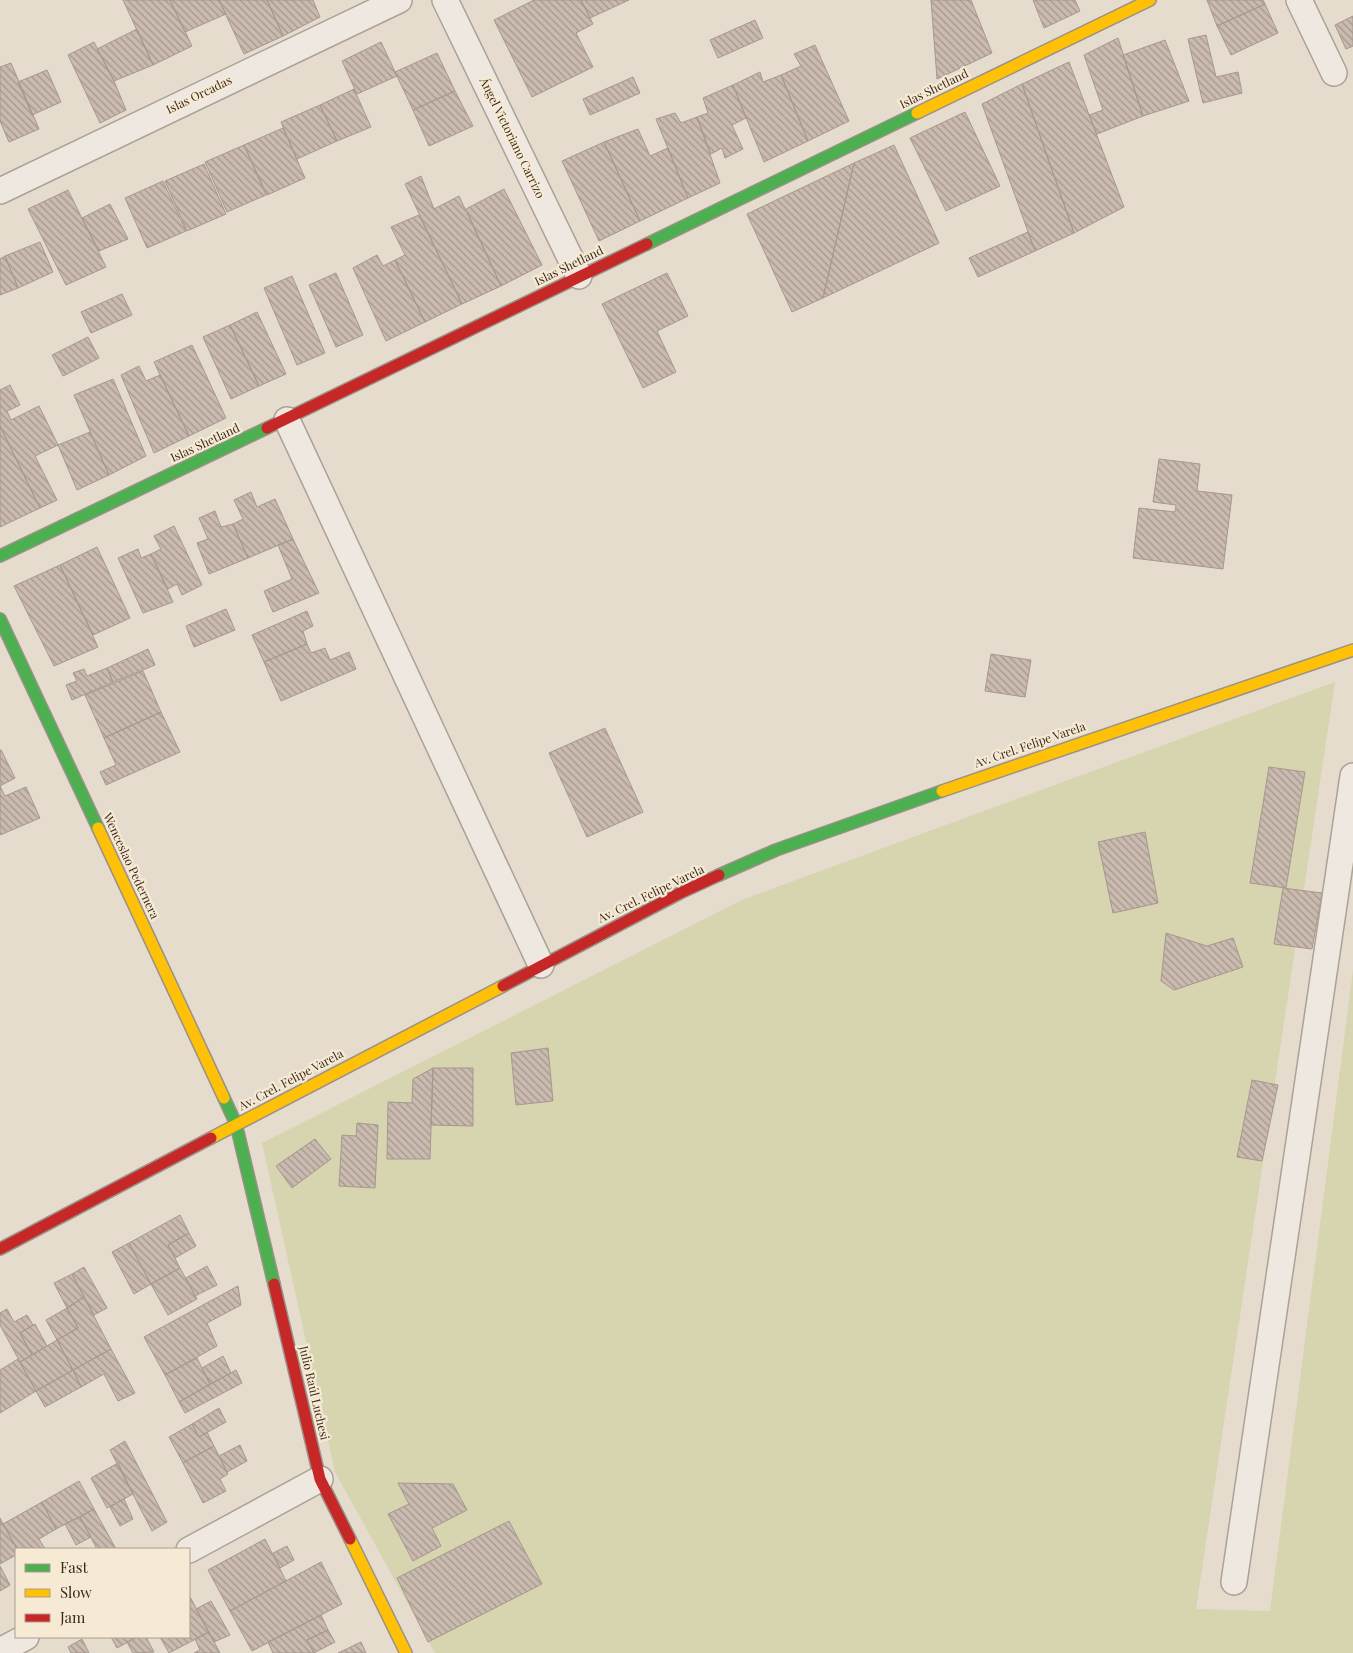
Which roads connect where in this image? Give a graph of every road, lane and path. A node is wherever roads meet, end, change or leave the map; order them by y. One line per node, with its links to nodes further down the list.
1 (399, 0): 6 (street, Islas Orcadas)
2 (445, 0): 7 (street, Ángel Victoriano Carrizo)
3 (1150, 0): 7 (street, Islas Shetland)
4 (1299, 0): 5 (street)
5 (1334, 74)
6 (0, 191)
7 (579, 276): 8 (street, Islas Shetland)
8 (287, 420): 9 (street, Islas Shetland); 13 (street)
9 (0, 556)
10 (0, 619): 14 (street, Wenceslao Pedernera)
11 (1353, 650): 13 (street, Av. Crel. Felipe Varela)
12 (1353, 776): 18 (street)
13 (542, 965): 14 (street, Av. Crel. Felipe Varela)
14 (236, 1124): 15 (street, Av. Crel. Felipe Varela); 16 (street, Julio Raúl Luchesi)
15 (0, 1249)
16 (320, 1479): 17 (street); 21 (street, Julio Raúl Luchesi)
17 (190, 1549)
18 (1234, 1582)
19 (24, 1638): 20 (street)
20 (0, 1651)
21 (406, 1653)

